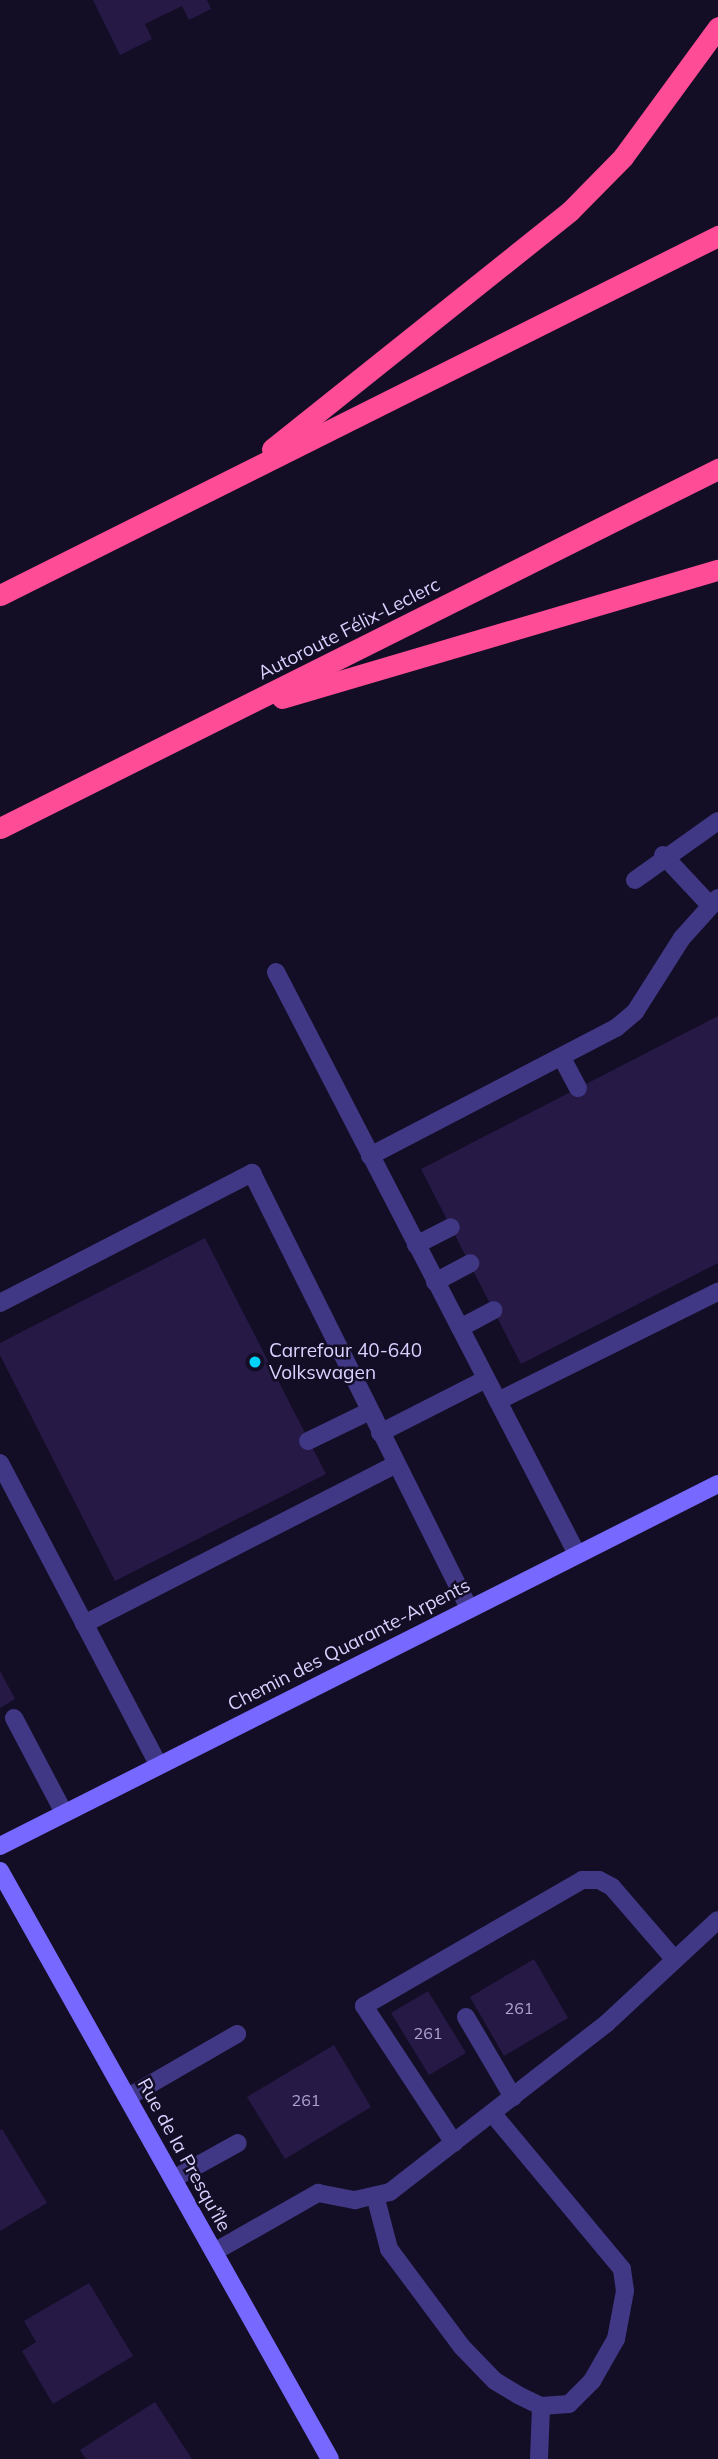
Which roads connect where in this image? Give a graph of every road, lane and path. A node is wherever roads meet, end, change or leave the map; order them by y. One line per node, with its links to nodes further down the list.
1 (718, 27): 4 (highway)
2 (718, 236): 4 (highway)
3 (718, 469): 7 (highway, Autoroute Félix-Leclerc)
4 (237, 476): 6 (highway)
5 (718, 570): 7 (highway)
6 (0, 595)
7 (230, 714): 9 (highway, Autoroute Félix-Leclerc)
8 (718, 821): 10 (lane)
9 (0, 828)
10 (663, 855): 11 (lane); 12 (lane)
11 (635, 880)
12 (714, 902): 14 (lane)
13 (276, 972): 16 (lane)
14 (562, 1058): 15 (lane); 16 (lane)
15 (578, 1088)
16 (370, 1156): 18 (lane)
17 (451, 1227): 18 (lane)
18 (416, 1245): 20 (lane)
19 (470, 1264): 20 (lane)
20 (435, 1282): 24 (lane)
21 (718, 1292): 26 (lane)
22 (0, 1303): 27 (lane)
23 (494, 1310): 24 (lane)
24 (460, 1328): 25 (lane)
25 (486, 1379): 26 (lane); 28 (lane)
26 (498, 1401): 33 (lane)
27 (370, 1411): 28 (lane); 29 (lane)
28 (380, 1433): 31 (lane)
29 (308, 1441)
30 (0, 1462): 35 (lane)
31 (396, 1464): 34 (lane); 35 (lane)
32 (718, 1484): 33 (street, Chemin des Quarante-Arpents)
33 (577, 1554): 34 (street, Chemin des Quarante-Arpents)
34 (469, 1608): 37 (street, Chemin des Quarante-Arpents)
35 (84, 1624): 37 (lane)
36 (14, 1718): 38 (lane)
37 (158, 1764): 38 (street, Chemin des Quarante-Arpents)
38 (64, 1813): 39 (street, Chemin des Quarante-Arpents)
39 (0, 1846)
40 (0, 1871): 46 (street, Rue de la Presqu'île)
41 (718, 1920): 42 (lane)
42 (675, 1960): 45 (lane); 49 (lane)
43 (467, 2017): 45 (lane)
44 (237, 2034): 46 (lane)
45 (513, 2096): 47 (lane)
46 (128, 2097): 50 (street, Rue de la Presqu'île)
47 (492, 2113): 49 (lane); 53 (lane)
48 (238, 2143): 50 (lane)
49 (454, 2143): 51 (lane)
50 (173, 2179): 52 (street, Rue de la Presqu'île)
51 (376, 2199): 52 (lane); 53 (lane)
52 (214, 2252): 54 (street, Rue de la Presqu'île)
53 (541, 2406): 55 (lane)
54 (330, 2459)
55 (540, 2459)

